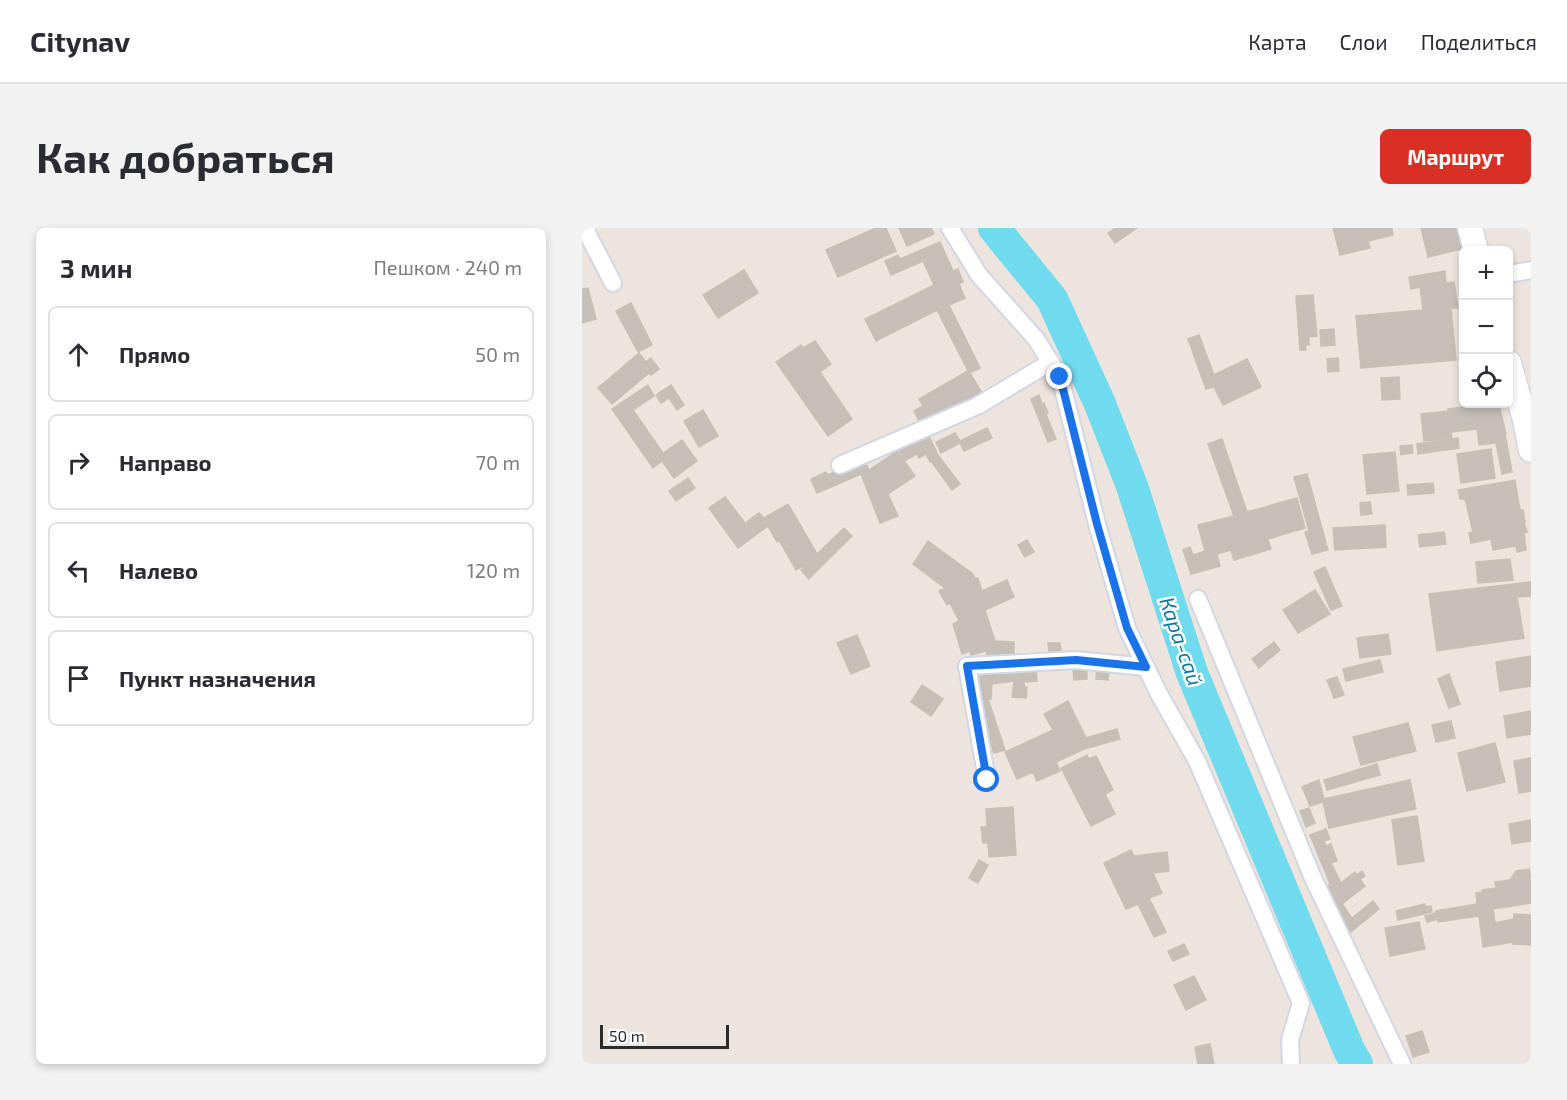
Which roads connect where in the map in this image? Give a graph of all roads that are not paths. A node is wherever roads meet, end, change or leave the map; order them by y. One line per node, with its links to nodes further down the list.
1 (587, 228): 7 (street)
2 (950, 228): 8 (street)
3 (1470, 228): 4 (main road)
4 (1475, 246)
5 (1531, 270): 6 (street)
6 (1513, 273)
7 (613, 283)
8 (1051, 363): 11 (street); 13 (street)
9 (1513, 377): 10 (main road)
10 (1531, 450)
11 (840, 465)
12 (1198, 599): 16 (street)
13 (1146, 667): 14 (street); 15 (street)
14 (987, 780)
15 (1291, 1064)
16 (1402, 1064)

